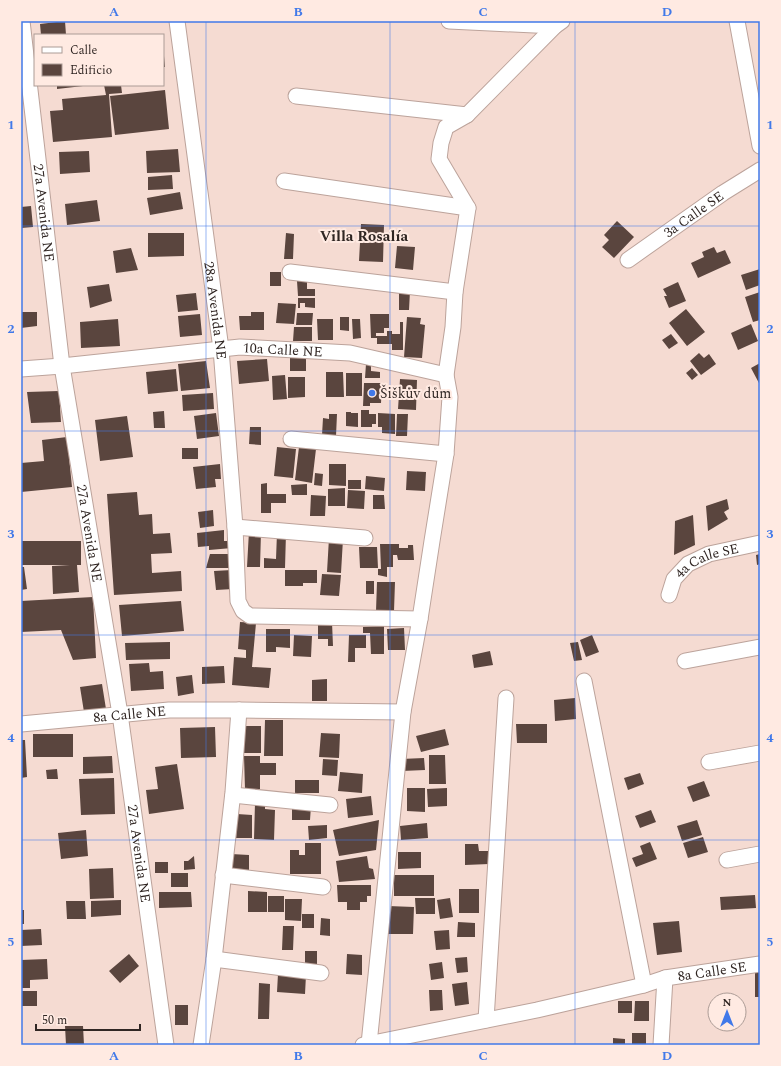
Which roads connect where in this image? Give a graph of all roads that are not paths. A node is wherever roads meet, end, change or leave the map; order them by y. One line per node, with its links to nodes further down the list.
1 (22, 21): 16 (street, 27a Avenida NE)
2 (177, 21): 15 (street, 28a Avenida NE)
3 (449, 21): 5 (street)
4 (737, 21): 8 (street)
5 (558, 24): 7 (street)
6 (296, 96): 7 (street)
7 (467, 115): 11 (street)
8 (760, 146)
9 (760, 170): 12 (street, 3a Calle SE)
10 (284, 182): 11 (street)
11 (468, 208): 14 (street)
12 (628, 260)
13 (290, 272): 14 (street)
14 (456, 292): 18 (street)
15 (221, 349): 16 (street, 10a Calle NE); 18 (street, 10a Calle NE); 21 (street, 28a Avenida NE)
16 (62, 366): 17 (street, 10a Calle NE); 32 (street, 27a Avenida NE)
17 (21, 369)
18 (446, 375): 20 (street)
19 (291, 439): 20 (street)
20 (446, 454): 25 (street)
21 (235, 527): 22 (street); 25 (street, 28a Avenida NE)
22 (365, 538)
23 (760, 544): 24 (street, 4a Calle SE)
24 (669, 595)
25 (420, 619): 31 (street)
26 (760, 647): 27 (street)
27 (685, 661)
28 (584, 681): 46 (street)
29 (506, 698): 47 (street)
30 (239, 710): 31 (street, 8a Calle NE); 32 (street, 8a Calle NE); 36 (street)
31 (403, 712): 48 (street)
32 (120, 714): 33 (street, 8a Calle NE); 49 (street, 27a Avenida NE)
33 (21, 724)
34 (760, 753): 35 (street)
35 (708, 762)
36 (233, 795): 37 (street); 40 (street)
37 (330, 805)
38 (760, 854): 39 (street)
39 (727, 860)
40 (223, 875): 41 (street); 42 (street)
41 (323, 886)
42 (214, 959): 44 (street); 50 (street)
43 (760, 964): 45 (street, 8a Calle SE)
44 (321, 973)
45 (665, 978): 46 (street, 8a Calle SE); 51 (street)
46 (644, 985): 47 (street, 8a Calle SE)
47 (486, 1020): 48 (street, 8a Calle SE)
48 (366, 1044)
49 (166, 1045)
50 (202, 1045)
51 (661, 1045)

